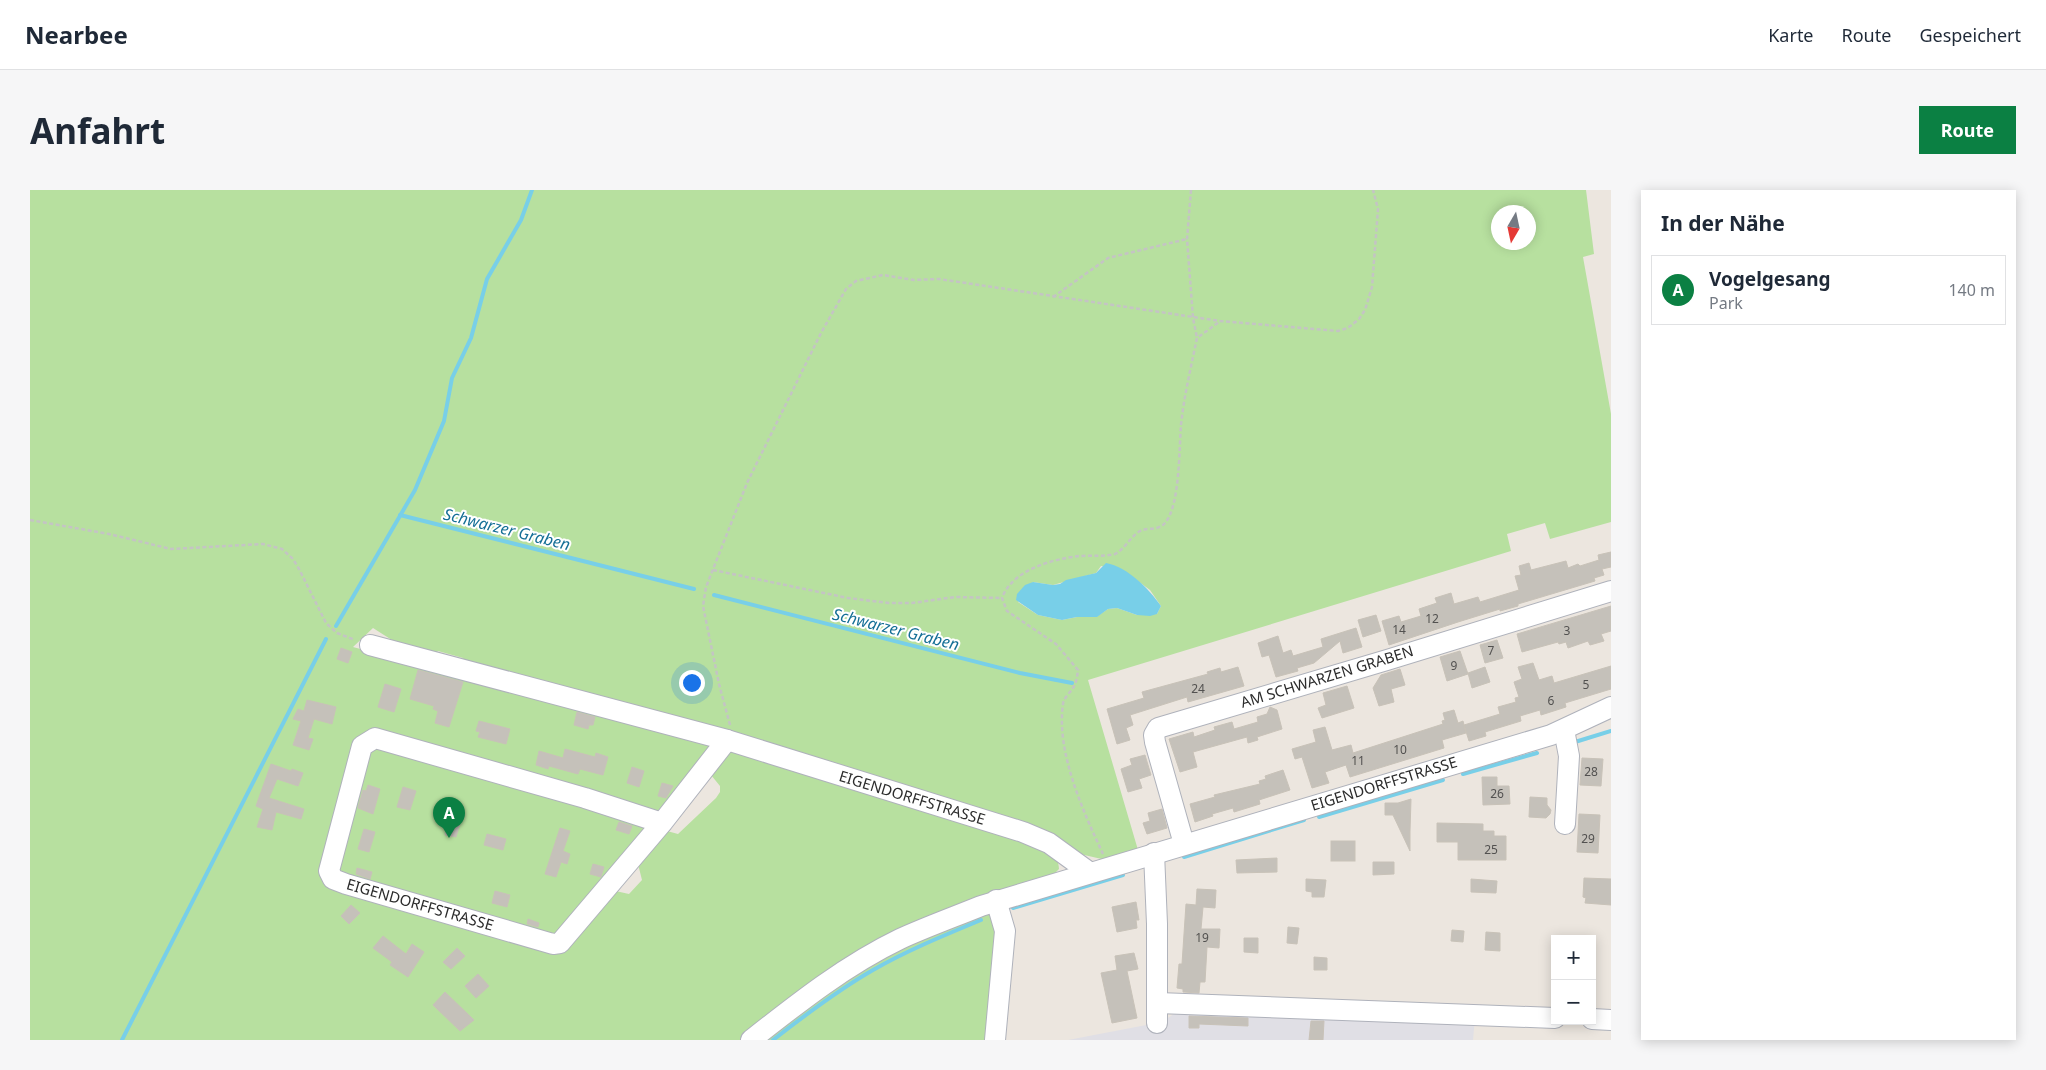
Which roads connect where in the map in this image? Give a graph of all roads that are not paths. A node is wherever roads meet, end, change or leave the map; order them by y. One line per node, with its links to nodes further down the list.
1 (1611, 590): 8 (street, AM SCHWARZEN GRABEN)
2 (370, 645): 5 (street, EIGENDORFFSTRASSE)
3 (1611, 707): 4 (street, EIGENDORFFSTRASSE)
4 (1564, 730): 7 (street); 8 (street, EIGENDORFFSTRASSE)
5 (727, 740): 6 (street, EIGENDORFFSTRASSE); 10 (street, EIGENDORFFSTRASSE)
6 (662, 823): 6 (street, EIGENDORFFSTRASSE)
7 (1565, 824)
8 (1184, 844): 9 (street, EIGENDORFFSTRASSE)
9 (1154, 853): 10 (street, EIGENDORFFSTRASSE); 12 (street)
10 (1089, 872): 11 (street, EIGENDORFFSTRASSE)
11 (996, 900): 17 (street, EIGENDORFFSTRASSE); 18 (street)
12 (1158, 1003): 13 (street); 16 (street)
13 (1551, 1018)
14 (1596, 1019): 15 (street)
15 (1611, 1020)
16 (1157, 1023)
17 (751, 1040)
18 (995, 1040)

